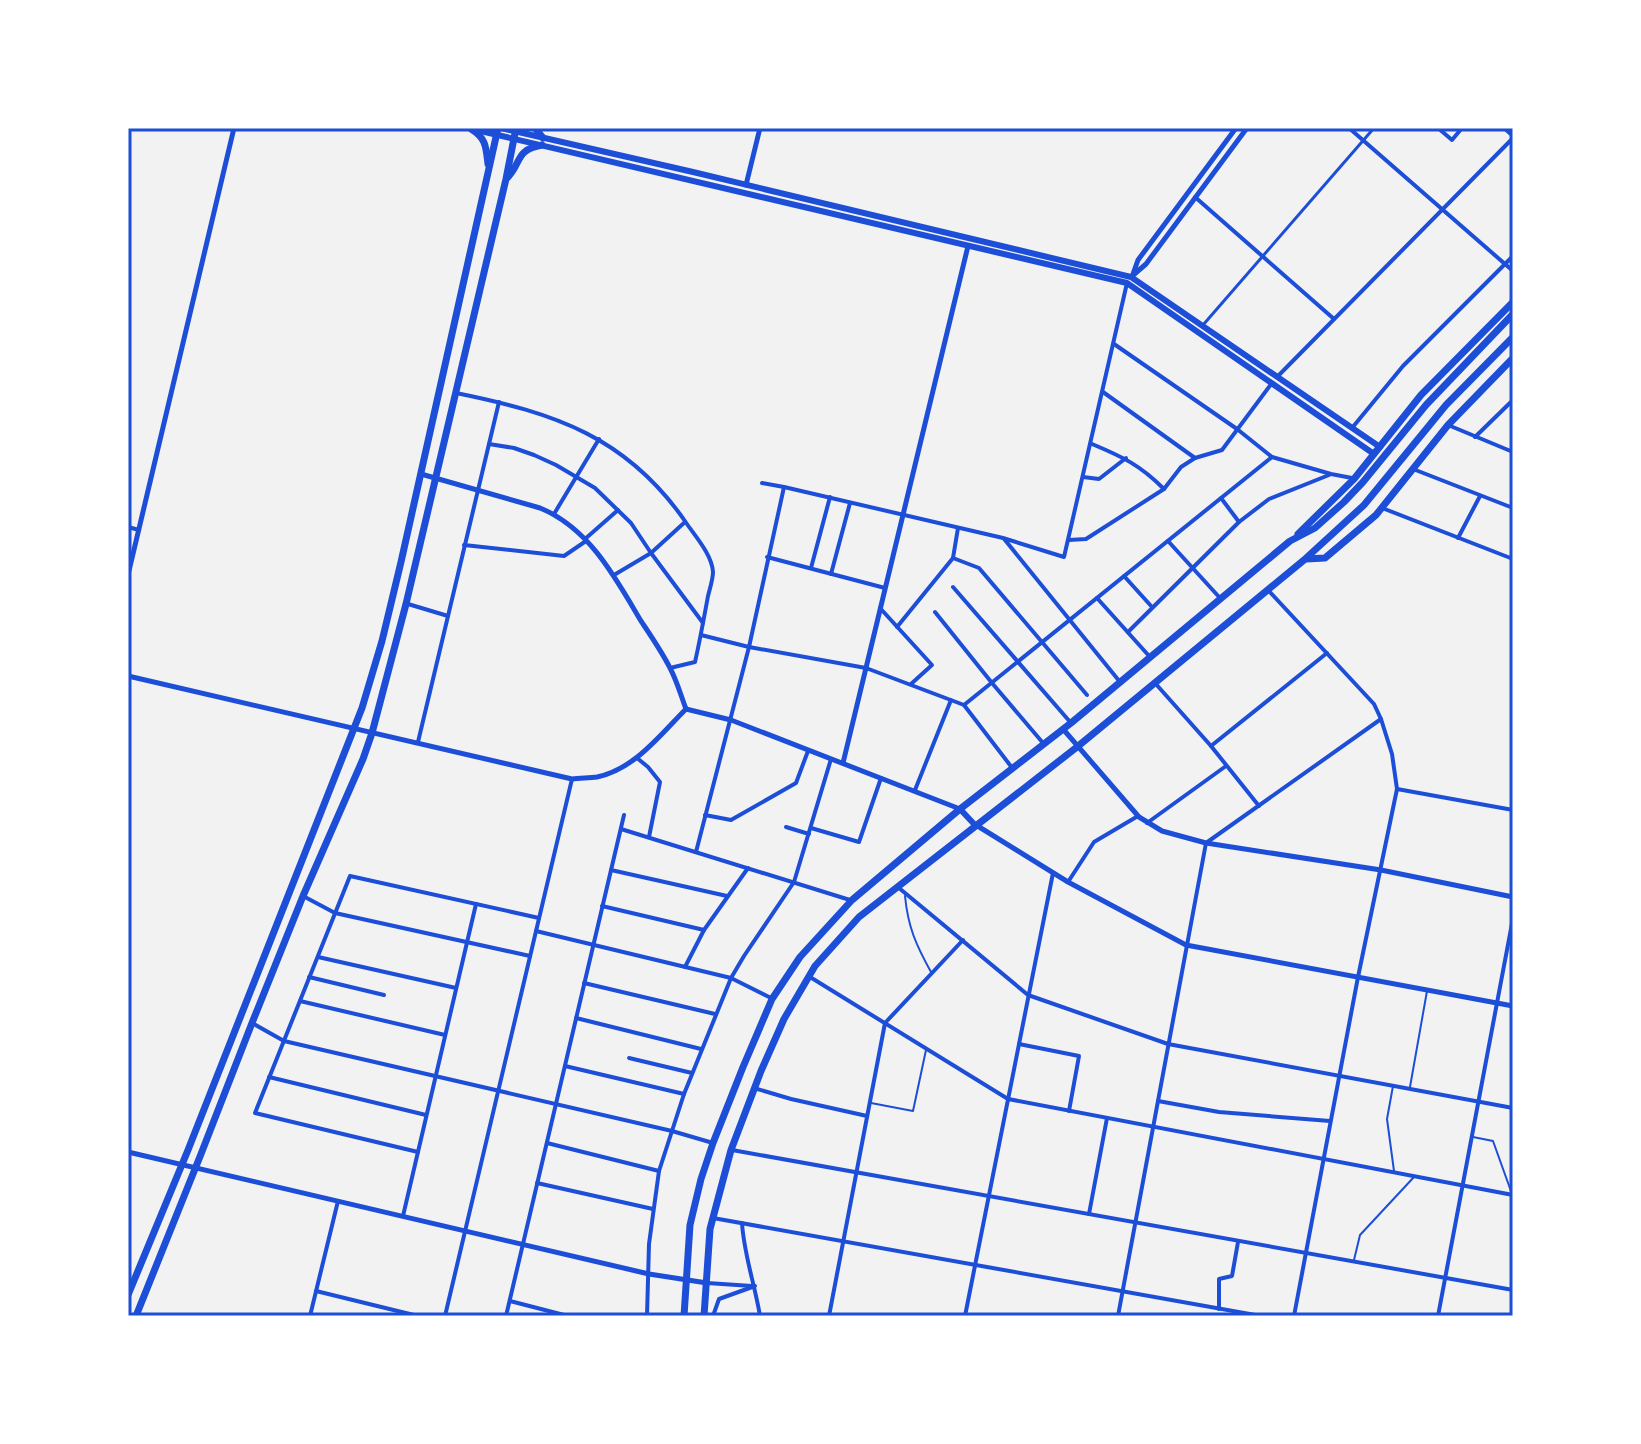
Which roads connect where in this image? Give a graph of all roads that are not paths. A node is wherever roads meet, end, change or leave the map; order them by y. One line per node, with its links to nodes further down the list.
1 (234, 128): 77 (street)
2 (469, 128): 12 (main road); 17 (main road)
3 (535, 128): 16 (main road)
4 (760, 128): 19 (street)
5 (1236, 128): 27 (street)
6 (1247, 128): 20 (street)
7 (1349, 128): 15 (street)
8 (1374, 128): 15 (street)
9 (1438, 128): 10 (street)
10 (1462, 128)
11 (1504, 128): 14 (street)
12 (499, 130): 13 (main road); 17 (main road)
13 (515, 133): 16 (main road); 18 (main road)
14 (1513, 137): 21 (street)
15 (1363, 140): 21 (street); 24 (street)
16 (542, 142): 18 (main road); 19 (main road)
17 (488, 176): 54 (main road)
18 (506, 179): 38 (main road)
19 (746, 189): 22 (main road); 27 (main road)
20 (1195, 197): 24 (street); 27 (street)
21 (1443, 209): 25 (street); 30 (street)
22 (968, 246): 27 (main road); 72 (street)
23 (1513, 256): 25 (street)
24 (1262, 257): 30 (street); 31 (street)
25 (1505, 264): 26 (street); 42 (street)
26 (1513, 271)
27 (1129, 280): 31 (main road); 33 (street); 36 (main road)
28 (1513, 302): 48 (main road)
29 (1513, 314): 83 (main road)
30 (1334, 319): 35 (street)
31 (1203, 326): 35 (main road)
32 (1513, 337): 89 (main road)
33 (1114, 344): 37 (street); 43 (street)
34 (1513, 358): 41 (main road)
35 (1277, 377): 36 (street); 42 (main road)
36 (1271, 383): 43 (street); 48 (main road)
37 (1103, 392): 47 (street); 52 (street)
38 (456, 393): 40 (street); 58 (main road)
39 (1513, 400): 44 (street)
40 (499, 402): 45 (street); 46 (street)
41 (1448, 425): 44 (street); 53 (main road)
42 (1352, 428): 48 (main road)
43 (1237, 429): 50 (street); 52 (street)
44 (1475, 437): 49 (street)
45 (599, 439): 56 (street); 73 (street)
46 (489, 443): 56 (street); 63 (street)
47 (1091, 444): 51 (street); 57 (street)
48 (1377, 451): 59 (main road)
49 (1513, 452)
50 (1272, 457): 55 (street); 66 (street)
51 (1126, 458): 57 (street); 62 (street)
52 (1195, 458): 62 (street)
53 (1413, 469): 64 (street); 68 (main road)
54 (421, 474): 58 (street); 130 (main road)
55 (1331, 474): 59 (street); 74 (street)
56 (578, 477): 70 (street); 71 (street)
57 (1083, 477): 81 (street)
58 (435, 479): 63 (street); 101 (main road)
59 (1354, 479): 83 (main road)
60 (762, 483): 61 (street)
61 (784, 487): 65 (street); 86 (street)
62 (1164, 489): 81 (street)
63 (478, 490): 71 (street); 84 (street)
64 (1480, 496): 69 (street); 79 (street)
65 (830, 497): 67 (street); 90 (street)
66 (1221, 498): 74 (street); 82 (street)
67 (850, 502): 72 (street); 92 (street)
68 (1382, 508): 79 (street); 89 (main road)
69 (1513, 508)
70 (618, 510): 80 (street); 85 (street)
71 (554, 514): 80 (street)
72 (903, 514): 76 (street); 97 (street)
73 (685, 522): 85 (street); 107 (street)
74 (1239, 522): 91 (street)
75 (128, 527): 77 (street)
76 (958, 528): 78 (street); 87 (street)
77 (139, 530): 93 (street)
78 (1003, 538): 81 (street); 106 (street)
79 (1458, 538): 88 (street)
80 (586, 540): 84 (street); 94 (street)
81 (1069, 540)
82 (1168, 541): 91 (street); 95 (street)
83 (1290, 541): 100 (main road)
84 (464, 545): 105 (street)
85 (651, 553): 94 (street); 107 (street)
86 (767, 557): 90 (street); 112 (street)
87 (953, 558): 108 (street); 111 (street)
88 (1513, 559)
89 (1304, 560): 98 (main road)
90 (811, 568): 92 (street)
91 (1193, 569): 100 (street); 102 (street)
92 (831, 574): 97 (street)
93 (128, 575)
94 (614, 575): 116 (street)
95 (1124, 576): 99 (street); 102 (street)
96 (953, 587): 115 (street)
97 (885, 588): 103 (street)
98 (1267, 589): 113 (street); 121 (main road)
99 (1097, 598): 106 (street); 109 (street)
100 (1221, 599): 114 (main road)
101 (406, 604): 105 (street); 132 (main road)
102 (1153, 607): 109 (street)
103 (880, 608): 108 (street); 117 (street)
104 (935, 612): 120 (street)
105 (448, 616): 133 (street)
106 (1069, 620): 111 (street); 119 (street)
107 (703, 623): 110 (street)
108 (897, 627): 122 (street)
109 (1128, 632): 114 (street)
110 (701, 635): 112 (street); 116 (street)
111 (1042, 642): 115 (street); 123 (street)
112 (749, 647): 117 (street); 128 (street)
113 (1327, 653): 127 (street); 135 (street)
114 (1150, 657): 119 (main road)
115 (1018, 662): 120 (street); 129 (street)
116 (670, 668): 126 (street)
117 (866, 668): 122 (street); 140 (street)
118 (128, 676): 130 (street)
119 (1121, 682): 129 (main road)
120 (992, 683): 125 (street); 134 (street)
121 (1155, 683): 135 (street); 136 (main road)
122 (910, 685): 124 (street)
123 (1087, 695)
124 (951, 700): 125 (street); 146 (street)
125 (964, 705): 142 (street)
126 (686, 709): 128 (street); 138 (street)
127 (1381, 719): 145 (street); 147 (street)
128 (731, 720): 137 (street); 151 (street)
129 (1071, 723): 131 (main road)
130 (354, 729): 132 (street); 242 (main road)
131 (1063, 729): 134 (main road); 136 (street)
132 (372, 733): 133 (street); 169 (main road)
133 (418, 743): 144 (street)
134 (1044, 744): 142 (main road)
135 (1211, 746): 141 (street)
136 (1077, 747): 152 (street); 154 (main road)
137 (808, 751): 139 (street); 151 (street)
138 (637, 758): 144 (street); 158 (street)
139 (831, 759): 140 (street); 157 (street)
140 (843, 763): 143 (street)
141 (1226, 766): 147 (street); 153 (street)
142 (1013, 769): 148 (main road)
143 (881, 777): 146 (street); 157 (street)
144 (572, 779): 176 (street)
145 (1397, 789): 149 (street); 163 (street)
146 (915, 790): 148 (street)
147 (1259, 806): 159 (street)
148 (960, 809): 154 (main road); 172 (main road)
149 (1513, 810)
150 (624, 815): 156 (street)
151 (705, 815): 160 (street)
152 (1138, 816): 153 (street); 166 (street)
153 (1147, 823): 159 (street)
154 (975, 825): 164 (street); 167 (main road)
155 (786, 827): 157 (street)
156 (621, 829): 158 (street); 162 (street)
157 (810, 831): 165 (street)
158 (649, 837): 160 (street)
159 (1206, 843): 163 (street); 183 (street)
160 (696, 852): 161 (street)
161 (748, 868): 165 (street); 170 (street)
162 (611, 870): 170 (street); 174 (street)
163 (1381, 870): 171 (street); 190 (street)
164 (1053, 873): 166 (street); 196 (street)
165 (794, 882): 172 (street); 191 (street)
166 (1068, 882): 183 (street)
167 (897, 886): 168 (street); 188 (main road)
168 (905, 892): 180 (street); 187 (lane)
169 (303, 896): 175 (street); 203 (main road)
170 (727, 896): 178 (street)
171 (1513, 897)
172 (852, 900): 197 (main road)
173 (476, 904): 175 (street); 176 (street); 181 (street)
174 (602, 906): 178 (street); 182 (street)
175 (335, 913): 181 (street); 185 (street)
176 (539, 918): 179 (street)
177 (1513, 918): 199 (street)
178 (704, 930): 186 (street)
179 (536, 931): 182 (street); 184 (street)
180 (963, 940): 187 (street); 196 (street)
181 (467, 942): 184 (street); 193 (street)
182 (593, 945): 186 (street); 192 (street)
183 (1186, 945): 190 (street); 208 (street)
184 (530, 956): 220 (street)
185 (318, 957): 189 (street); 193 (street)
186 (685, 967): 191 (street)
187 (932, 973): 204 (street)
188 (808, 976): 204 (street); 218 (main road)
189 (309, 977): 195 (street); 198 (street)
190 (1358, 977): 194 (street); 214 (street)
191 (731, 978): 197 (street); 201 (street)
192 (584, 983): 201 (street); 202 (street)
193 (456, 988): 205 (street)
194 (1427, 990): 199 (street); 219 (lane)
195 (384, 995)
196 (1028, 995): 207 (street); 208 (street)
197 (772, 999): 237 (main road)
198 (300, 1001): 205 (street); 206 (street)
199 (1497, 1003): 200 (street); 224 (street)
200 (1513, 1006)
201 (715, 1014): 209 (street)
202 (576, 1018): 209 (street); 212 (street)
203 (252, 1023): 206 (street); 243 (main road)
204 (885, 1023): 210 (street); 225 (street)
205 (445, 1035): 216 (street)
206 (284, 1041): 215 (street); 216 (street)
207 (1019, 1044): 222 (street); 228 (street)
208 (1168, 1044): 214 (street); 223 (street)
209 (701, 1049): 213 (street)
210 (926, 1049): 222 (street); 225 (lane)
211 (629, 1058): 213 (street)
212 (565, 1066): 221 (street); 226 (street)
213 (692, 1073): 221 (street)
214 (1339, 1075): 217 (street); 232 (street)
215 (269, 1077): 229 (street); 240 (street)
216 (435, 1077): 220 (street); 229 (street)
217 (1393, 1085): 219 (street); 246 (lane)
218 (754, 1088): 230 (street); 238 (main road)
219 (1409, 1088): 224 (street)
220 (498, 1092): 226 (street); 259 (street)
221 (684, 1094): 234 (street)
222 (1008, 1099): 228 (street); 251 (street)
223 (1158, 1101): 232 (street); 233 (street)
224 (1479, 1101): 227 (street); 235 (street)
225 (870, 1103): 230 (street)
226 (556, 1104): 234 (street); 236 (street)
227 (1513, 1108)
228 (1069, 1111): 231 (street)
229 (426, 1115): 240 (street)
230 (867, 1116): 245 (street)
231 (1107, 1118): 233 (street); 254 (street)
232 (1331, 1121): 241 (street)
233 (1153, 1127): 241 (street); 257 (street)
234 (672, 1131): 237 (street); 244 (street)
235 (1472, 1137): 249 (street); 250 (lane)
236 (547, 1143): 244 (street); 248 (street)
237 (713, 1143): 268 (main road)
238 (731, 1150): 245 (street); 256 (main road)
239 (128, 1152): 242 (street)
240 (418, 1152): 255 (street)
241 (1323, 1159): 246 (street); 263 (street)
242 (182, 1164): 243 (street); 274 (main road)
243 (196, 1168): 252 (street); 277 (main road)
244 (659, 1171): 253 (street)
245 (857, 1172): 251 (street); 260 (street)
246 (1394, 1172): 247 (street)
247 (1415, 1176): 249 (street); 264 (lane)
248 (537, 1183): 253 (street); 262 (street)
249 (1463, 1185): 250 (street); 267 (street)
250 (1513, 1194)
251 (989, 1196): 254 (street); 265 (street)
252 (338, 1201): 255 (street); 272 (street)
253 (653, 1209): 266 (street)
254 (1089, 1214): 257 (street)
255 (403, 1216): 259 (street)
256 (713, 1218): 258 (street); 269 (main road)
257 (1136, 1222): 261 (street); 273 (street)
258 (742, 1223): 260 (street); 270 (street)
259 (465, 1231): 262 (street); 280 (street)
260 (844, 1241): 265 (street); 288 (street)
261 (1239, 1241): 263 (street); 276 (street)
262 (523, 1245): 266 (street); 275 (street)
263 (1306, 1253): 264 (street); 292 (street)
264 (1354, 1262): 267 (street)
265 (975, 1265): 273 (street); 289 (street)
266 (649, 1274): 268 (street); 283 (street)
267 (1445, 1278): 271 (street); 293 (street)
268 (687, 1280): 269 (street); 284 (main road)
269 (707, 1283): 270 (street); 285 (main road)
270 (755, 1286): 286 (street); 287 (street)
271 (1513, 1290)
272 (316, 1291): 278 (street); 279 (street)
273 (1123, 1291): 276 (street); 290 (street)
274 (128, 1295)
275 (510, 1301): 281 (street); 282 (street)
276 (1219, 1309): 291 (street)
277 (136, 1316)
278 (310, 1316)
279 (418, 1316)
280 (445, 1316)
281 (506, 1316)
282 (568, 1316)
283 (647, 1316)
284 (684, 1316)
285 (704, 1316)
286 (713, 1316)
287 (760, 1316)
288 (829, 1316)
289 (965, 1316)
290 (1118, 1316)
291 (1261, 1316)
292 (1294, 1316)
293 (1438, 1316)

